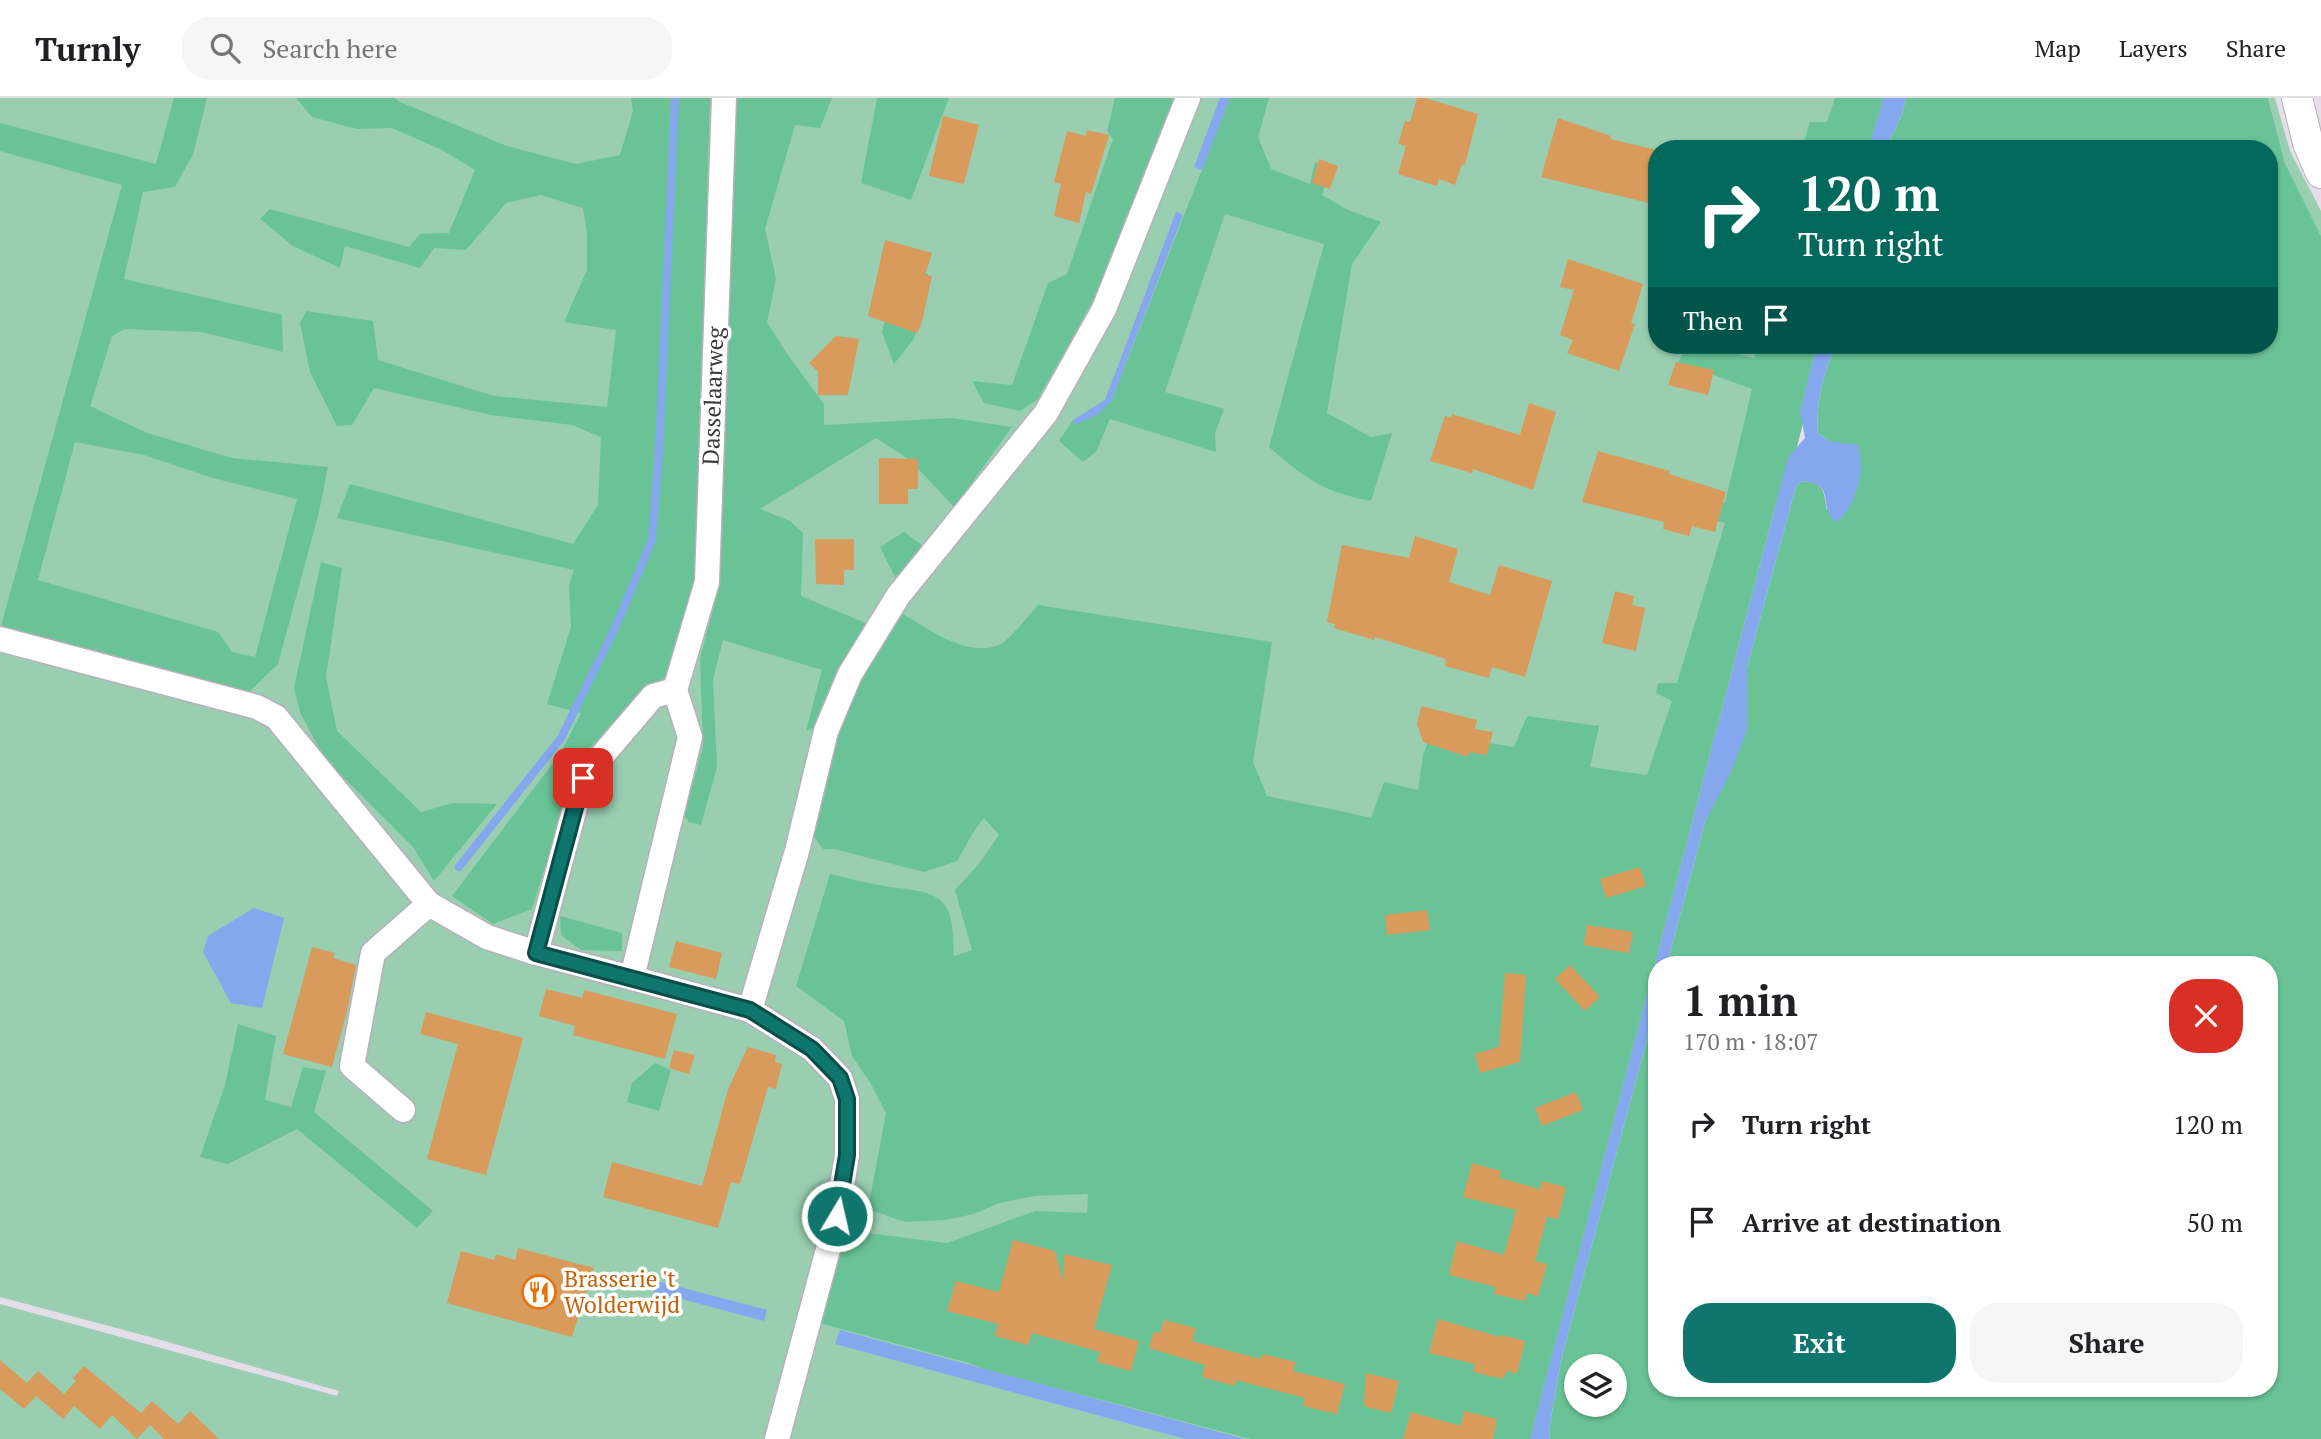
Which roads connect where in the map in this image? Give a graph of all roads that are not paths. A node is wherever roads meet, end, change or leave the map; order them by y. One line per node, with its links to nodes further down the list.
1 (724, 98): 6 (street, Dasselaarweg)
2 (1188, 98): 10 (street)
3 (2297, 98): 4 (street)
4 (2321, 173)
5 (0, 639): 7 (street)
6 (675, 690): 8 (street); 9 (street)
7 (429, 904): 8 (street); 11 (street)
8 (536, 953): 9 (street)
9 (632, 978): 10 (street)
10 (750, 1010): 12 (street)
11 (403, 1110)
12 (776, 1439)

